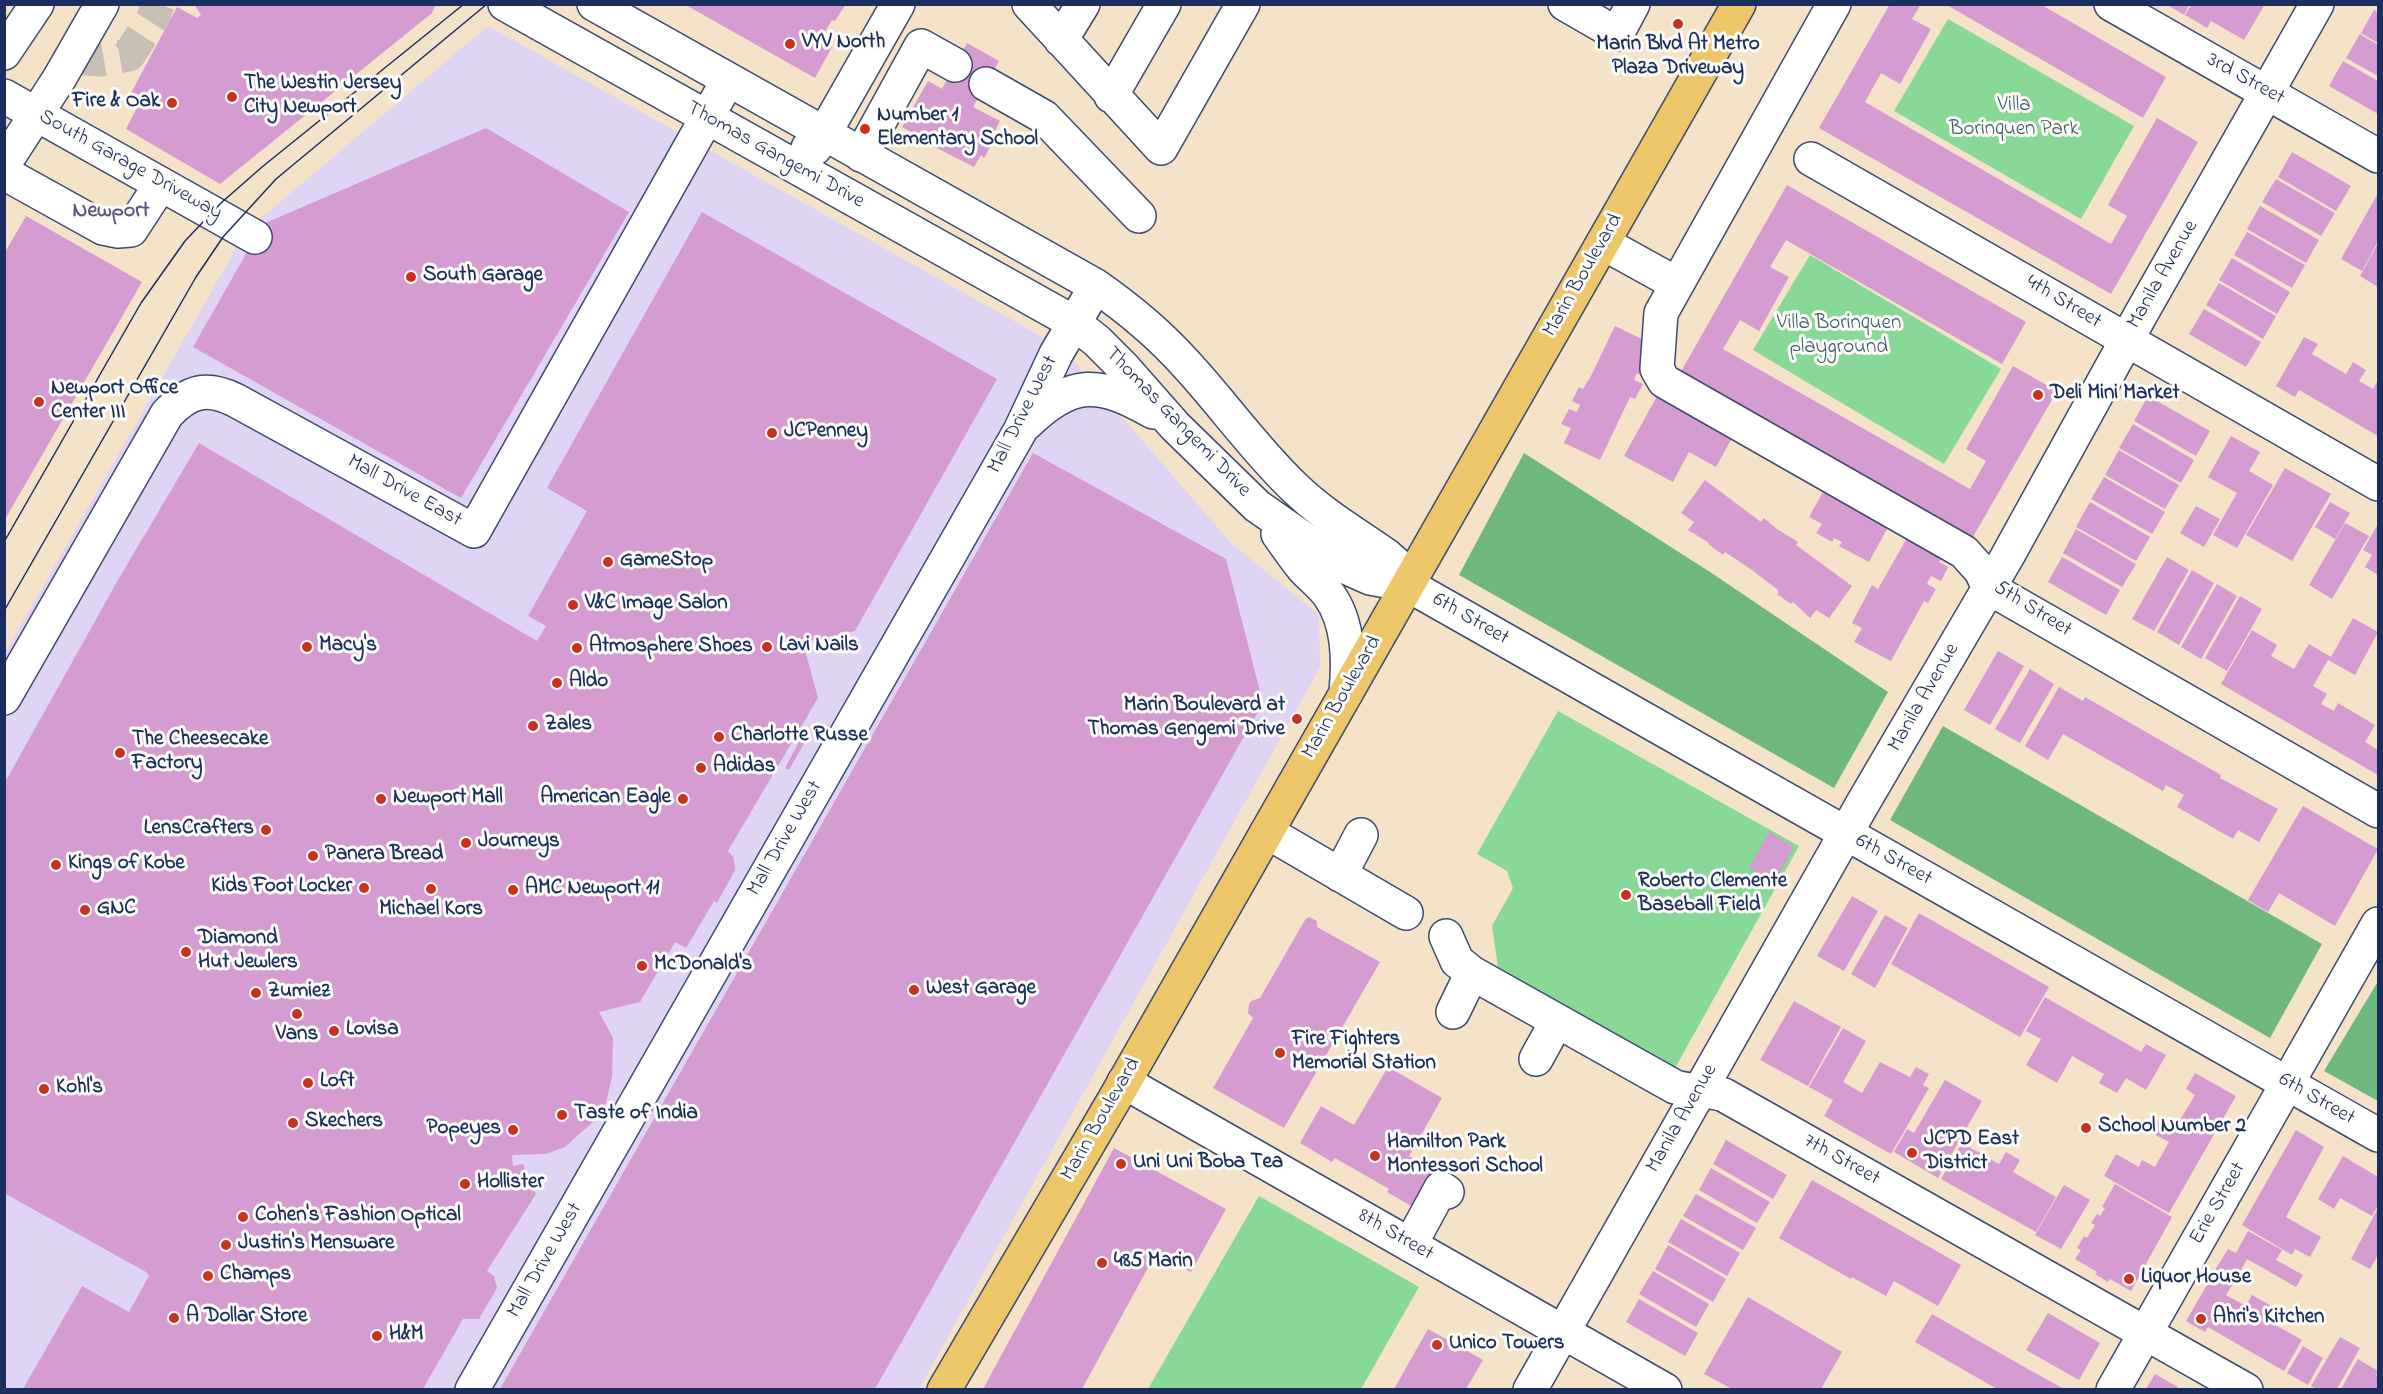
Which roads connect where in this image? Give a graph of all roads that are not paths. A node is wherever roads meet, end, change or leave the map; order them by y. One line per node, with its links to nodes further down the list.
1 (37, 4): 17 (street)
2 (102, 4): 24 (street)
3 (505, 4): 25 (street, Thomas Gangemi Drive)
4 (594, 4): 19 (street, Thomas Gangemi Drive)
5 (898, 4): 26 (street)
6 (1029, 4): 16 (street)
7 (1083, 4): 16 (street)
8 (1164, 4): 23 (street)
9 (1244, 4): 23 (street)
10 (1565, 4): 11 (street)
11 (1633, 4)
12 (1739, 4): 36 (main road, Marin Boulevard)
13 (1834, 4): 37 (street)
14 (2111, 4): 21 (street, 3rd Street)
15 (2317, 4): 21 (street, Manila Avenue)
16 (1061, 40): 23 (street)
17 (4, 53)
18 (955, 65): 28 (street)
19 (728, 80): 25 (street, Mall Drive East); 26 (street, Thomas Gangemi Drive)
20 (986, 84): 34 (street)
21 (2267, 92): 29 (street, 3rd Street); 40 (street, Manila Avenue)
22 (4, 96): 24 (street, South Garage Driveway)
23 (1111, 96)
24 (37, 114): 31 (street); 33 (street, South Garage Driveway)
25 (706, 117): 27 (street, Thomas Gangemi Drive); 48 (street, Mall Drive East)
26 (824, 134): 27 (street); 28 (street, Thomas Gangemi Drive)
27 (736, 135): 39 (street, Thomas Gangemi Drive)
28 (861, 155): 38 (street, Thomas Gangemi Drive)
29 (2379, 156)
30 (1811, 159): 40 (street, 4th Street)
31 (4, 164)
32 (4, 173): 33 (street)
33 (161, 184): 35 (street, South Garage Driveway)
34 (1139, 216)
35 (255, 237)
36 (1603, 243): 37 (street); 45 (main road, Marin Boulevard)
37 (1677, 284): 46 (street, 5th Street)
38 (1096, 286): 39 (street, Mall Drive West); 45 (street, Thomas Gangemi Drive)
39 (1073, 322): 41 (street, Thomas Gangemi Drive); 42 (street, Mall Drive West)
40 (2126, 341): 43 (street, 4th Street); 46 (street, Manila Avenue)
41 (1175, 426): 42 (street); 44 (street, Thomas Gangemi Drive)
42 (1020, 431): 70 (street, Mall Drive West)
43 (2379, 484)
44 (1257, 506): 45 (street, Thomas Gangemi Drive); 47 (street)
45 (1408, 585): 47 (main road, Marin Boulevard); 51 (street, 6th Street)
46 (1989, 588): 49 (street, 5th Street); 51 (street, Manila Avenue)
47 (1346, 693): 50 (main road, Marin Boulevard)
48 (4, 698)
49 (2379, 811)
50 (1267, 832): 53 (street); 61 (main road, Marin Boulevard)
51 (1846, 834): 62 (street, 6th Street); 63 (street, Manila Avenue)
52 (1361, 835): 53 (street)
53 (1340, 874): 54 (street)
54 (1406, 913)
55 (2379, 924): 62 (street, Erie Street)
56 (1446, 936): 57 (street, 7th Street)
57 (1472, 973): 58 (street); 59 (street, 7th Street)
58 (1453, 1012)
59 (1557, 1021): 60 (street); 63 (street, 7th Street)
60 (1536, 1059)
61 (1124, 1082): 66 (street, 8th Street); 69 (main road, Marin Boulevard)
62 (2288, 1084): 64 (street, 6th Street); 68 (street, Erie Street)
63 (1700, 1091): 67 (street, Manila Avenue); 68 (street, 7th Street)
64 (2379, 1135)
65 (1447, 1192): 66 (street)
66 (1410, 1245): 67 (street, 8th Street)
67 (1563, 1331): 71 (street, Manila Avenue); 72 (street, 8th Street)
68 (2145, 1332): 73 (street, Erie Street); 74 (street, 7th Street)
69 (952, 1387)
70 (472, 1389)
71 (1530, 1389)
72 (1665, 1389)
73 (2113, 1389)
74 (2246, 1389)

